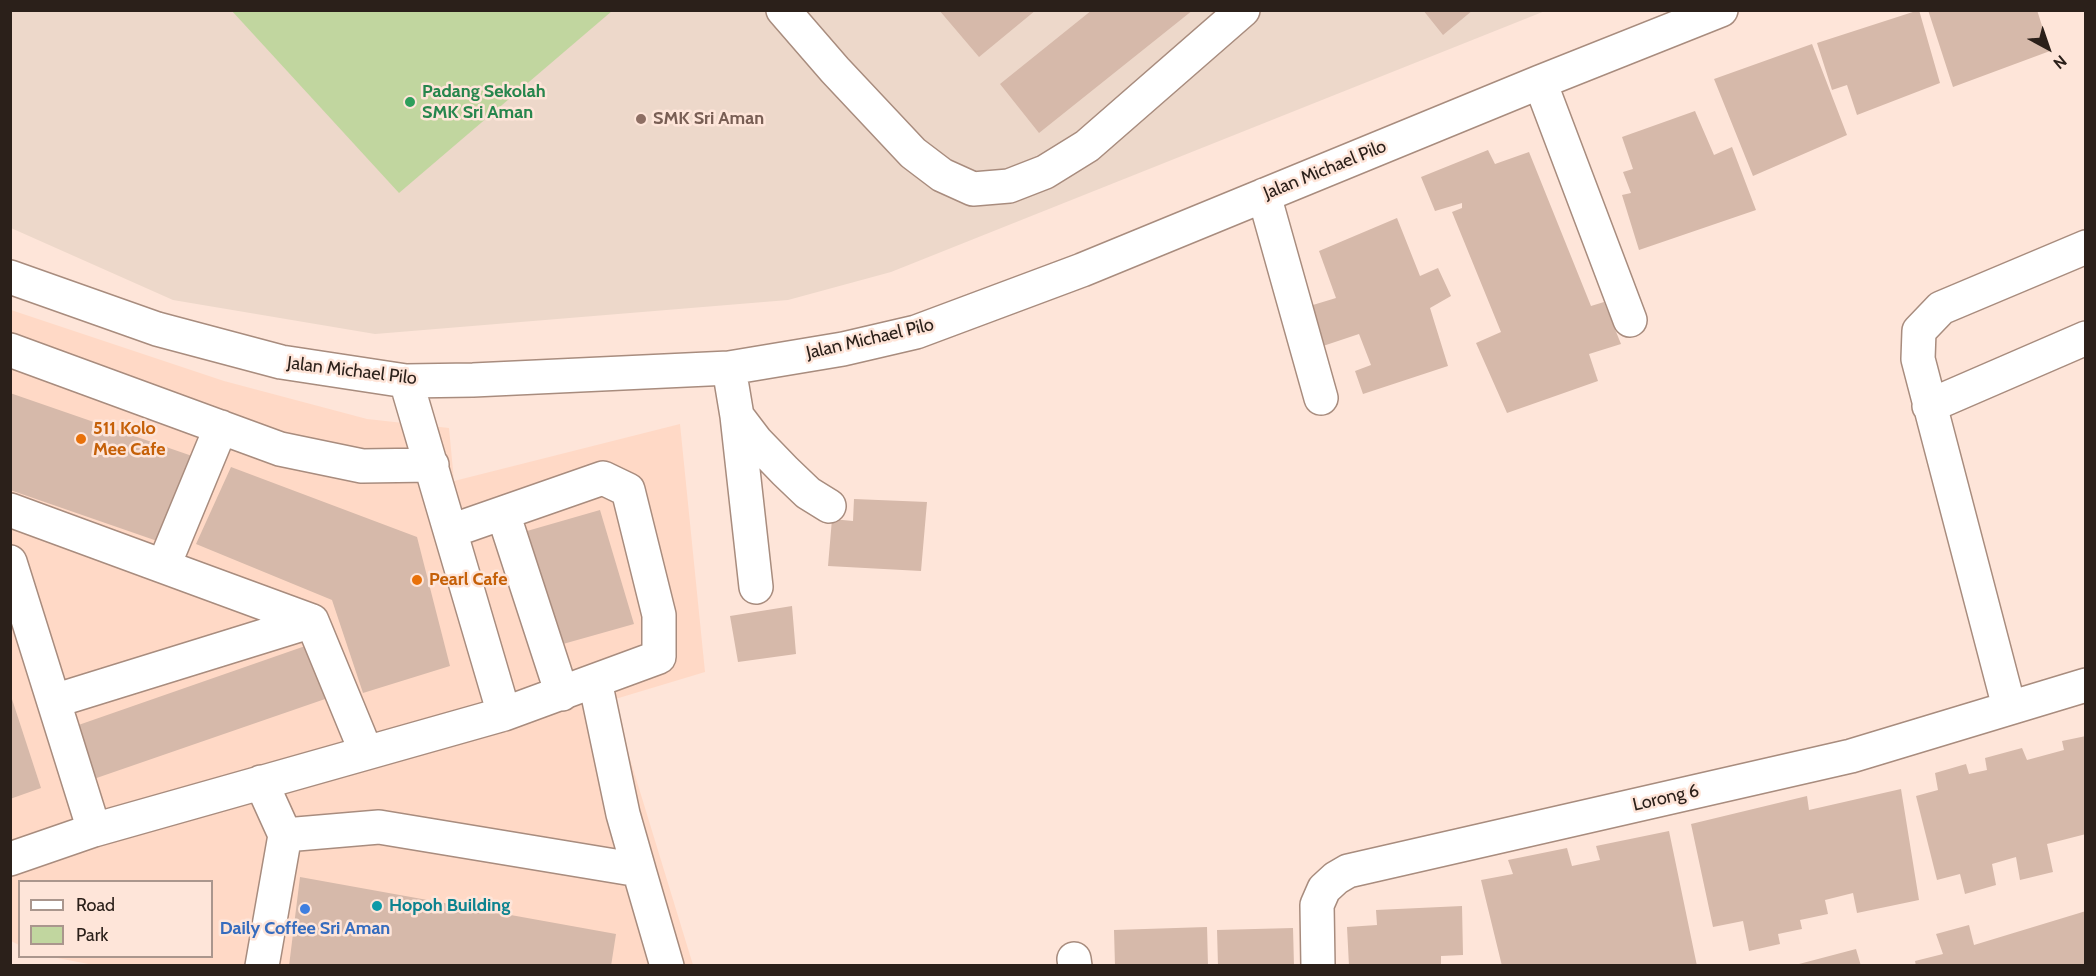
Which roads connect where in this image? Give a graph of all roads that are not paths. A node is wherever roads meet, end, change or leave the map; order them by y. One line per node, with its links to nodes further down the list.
1 (783, 10): 2 (street)
2 (1243, 10)
3 (1721, 10): 4 (street, Jalan Michael Pilo)
4 (1540, 81): 5 (street, Jalan Michael Pilo); 8 (street)
5 (1264, 195): 11 (street, Jalan Michael Pilo); 13 (street)
6 (2085, 247): 14 (street)
7 (10, 277): 12 (street, Jalan Michael Pilo)
8 (1630, 320)
9 (2085, 338): 14 (street)
10 (10, 350): 16 (street)
11 (729, 368): 12 (street, Jalan Michael Pilo); 15 (street)
12 (406, 381): 17 (street)
13 (1321, 398)
14 (1929, 406): 30 (street)
15 (737, 416): 18 (street); 24 (street)
16 (221, 427): 17 (street); 23 (street)
17 (432, 465): 21 (street)
18 (829, 506)
19 (10, 510): 23 (street)
20 (503, 513): 21 (street); 26 (street); 28 (street)
21 (451, 531): 31 (street)
22 (10, 562): 29 (street)
23 (164, 565): 25 (street)
24 (756, 587)
25 (312, 621): 29 (street); 32 (street)
26 (595, 681): 28 (street); 37 (street)
27 (2085, 685): 30 (street, Lorong 6)
28 (562, 694): 31 (street)
29 (54, 701): 34 (street)
30 (2009, 707): 40 (street, Lorong 6)
31 (504, 714): 32 (street)
32 (366, 752): 33 (street)
33 (261, 782): 34 (street); 35 (street)
34 (94, 830): 36 (street)
35 (285, 835): 37 (street); 38 (street)
36 (10, 860)
37 (639, 870): 39 (street)
38 (262, 966)
39 (667, 966)
40 (1318, 966)

